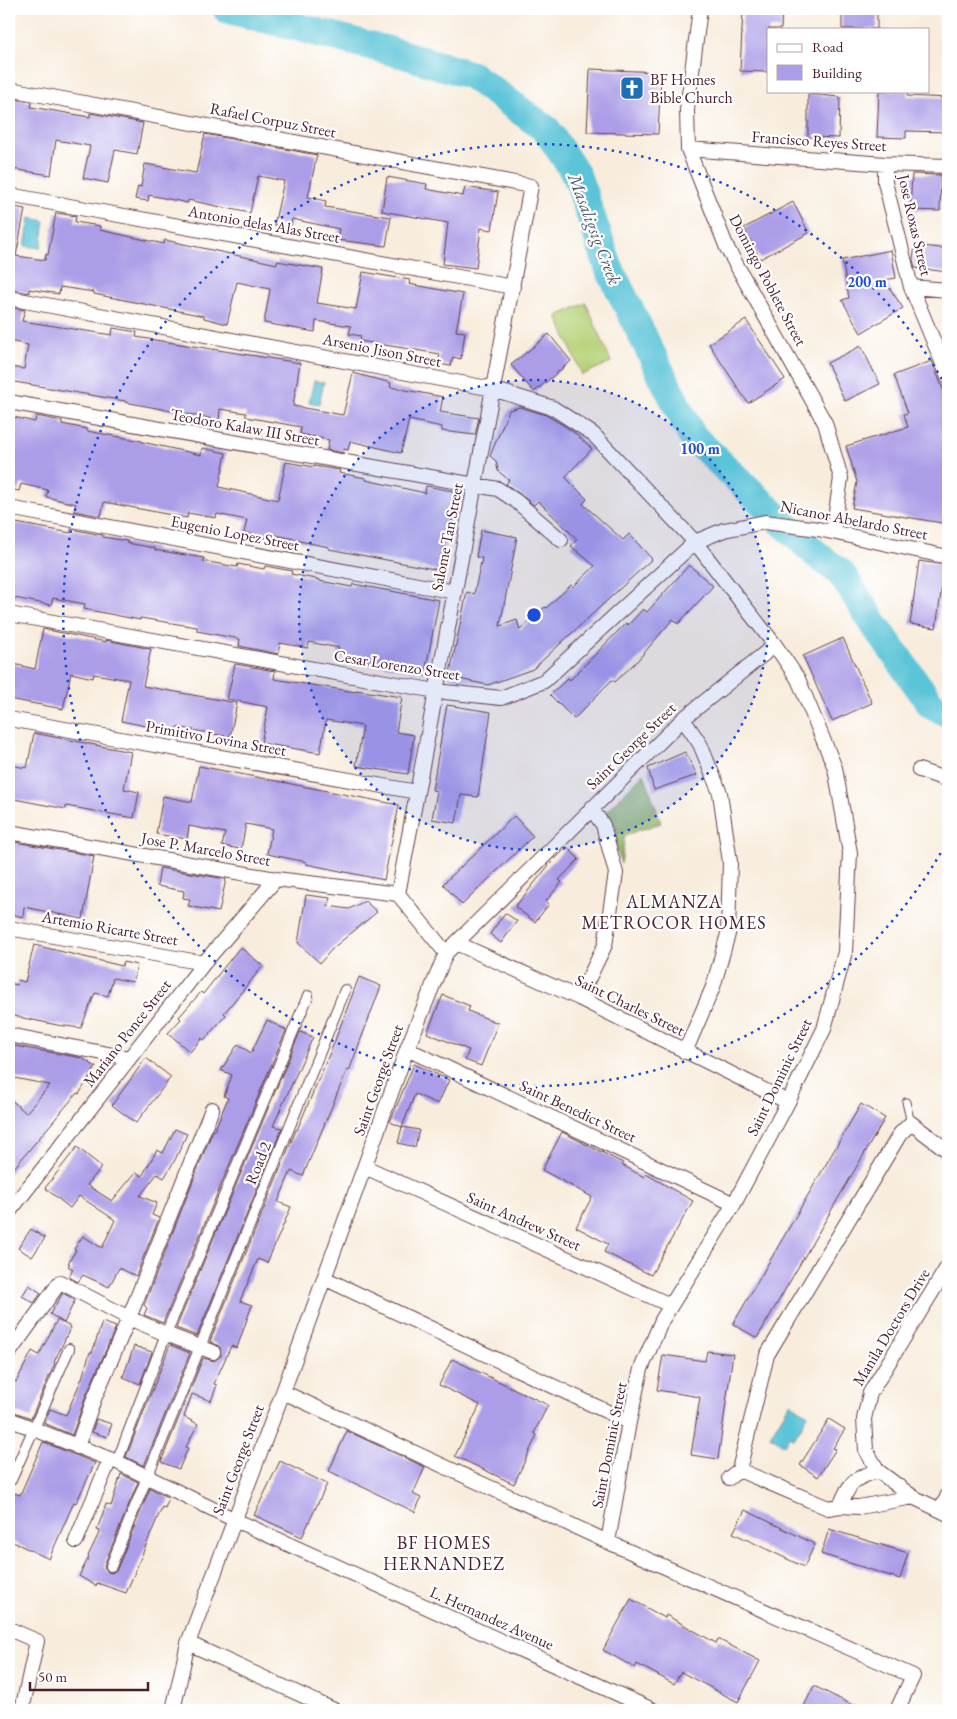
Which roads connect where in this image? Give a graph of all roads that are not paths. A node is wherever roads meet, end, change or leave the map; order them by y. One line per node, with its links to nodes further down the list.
1 (700, 9): 3 (street, Domingo Poblete Street)
2 (9, 89): 6 (street, Rafael Corpuz Street)
3 (688, 149): 4 (street, Francisco Reyes Street); 18 (street, Domingo Poblete Street)
4 (885, 164): 5 (street, Francisco Reyes Street); 9 (street, Jose Roxas Street)
5 (948, 166)
6 (532, 186): 8 (street, Salome Tan Street)
7 (9, 195): 8 (street, Antonio delas Alas Street)
8 (513, 287): 13 (street, Salome Tan Street)
9 (911, 287): 10 (street); 12 (street, Jose Roxas Street)
10 (948, 290)
11 (9, 298): 13 (street, Arsenio Jison Street)
12 (948, 376)
13 (493, 389): 15 (street, Salome Tan Street); 20 (street, Arsenio Jison Street)
14 (9, 402): 15 (street, Teodoro Kalaw Ⅲ Street)
15 (475, 486): 19 (street, Teodoro Kalaw Ⅲ Street); 22 (street, Salome Tan Street)
16 (9, 508): 22 (street, Eugenio Lopez Street)
17 (724, 530): 18 (street, Nicanor Abelardo Street); 20 (street, Cesar Lorenzo Street)
18 (832, 532): 21 (street, Nicanor Abelardo Street)
19 (561, 540)
20 (695, 542): 23 (street, Arsenio Jison Street); 26 (street, Cesar Lorenzo Street)
21 (948, 557)
22 (455, 592): 26 (street, Salome Tan Street)
23 (735, 594): 25 (street, Saint Dominic Street)
24 (9, 614): 26 (street, Cesar Lorenzo Street)
25 (775, 645): 28 (street, Saint George Street); 46 (street, Saint Dominic Street)
26 (436, 691): 31 (street, Salome Tan Street)
27 (9, 719): 31 (street, Primitivo Lovina Street)
28 (683, 719): 32 (street, Saint George Street); 44 (street)
29 (919, 770): 30 (street)
30 (948, 780)
31 (417, 792): 35 (street, Salome Tan Street)
32 (591, 808): 37 (street, Saint George Street); 41 (street)
33 (9, 832): 34 (street, Jose P. Marcelo Street)
34 (276, 879): 35 (street, Jose P. Marcelo Street); 38 (street, Mariano Ponce Street)
35 (398, 894): 37 (street)
36 (9, 928): 38 (street, Artemio Ricarte Street)
37 (451, 948): 41 (street, Saint Charles Street); 43 (street, Saint George Street)
38 (204, 963): 45 (street, Mariano Ponce Street)
39 (345, 990): 59 (street, Road 2)
40 (308, 996): 58 (street)
41 (579, 998): 44 (street, Saint Charles Street)
42 (9, 1035): 45 (street)
43 (407, 1049): 51 (street, Saint George Street); 53 (street, Saint Benedict Street)
44 (685, 1052): 46 (street, Saint Charles Street)
45 (129, 1058): 52 (street, Mariano Ponce Street)
46 (788, 1102): 53 (street, Saint Dominic Street)
47 (906, 1102): 49 (lane)
48 (212, 1109): 57 (street)
49 (911, 1123): 50 (street); 74 (street)
50 (948, 1152)
51 (365, 1168): 55 (street, Saint George Street); 56 (street, Saint Andrew Street)
52 (11, 1203)
53 (734, 1204): 56 (street, Saint Dominic Street)
54 (948, 1266): 69 (street, Manila Doctors Drive)
55 (324, 1278): 63 (street, Saint George Street); 65 (street)
56 (670, 1305): 65 (street, Saint Dominic Street)
57 (128, 1318): 58 (street); 62 (street); 67 (street)
58 (166, 1334): 59 (street); 68 (street)
59 (200, 1347): 61 (street); 70 (street, Road 2)
60 (69, 1349): 66 (street)
61 (213, 1352)
62 (9, 1353)
63 (282, 1392): 76 (street, Saint George Street); 78 (street)
64 (9, 1419): 66 (street, L. Hernandez Avenue)
65 (629, 1422): 78 (street, Saint Dominic Street)
66 (33, 1430): 67 (street, L. Hernandez Avenue); 71 (street)
67 (77, 1447): 68 (street, L. Hernandez Avenue)
68 (113, 1461): 70 (street, L. Hernandez Avenue); 77 (street)
69 (878, 1471): 73 (street, Manila Doctors Drive); 74 (street)
70 (148, 1478): 76 (street, L. Hernandez Avenue); 79 (street, Road 2)
71 (11, 1480)
72 (948, 1495): 75 (street)
73 (912, 1497): 74 (street); 75 (street, Manila Doctors Drive)
74 (840, 1506)
75 (944, 1512)
76 (235, 1520): 81 (street, Saint George Street); 85 (street, L. Hernandez Avenue)
77 (76, 1541)
78 (608, 1542): 86 (street)
79 (111, 1566)
80 (9, 1629): 82 (street)
81 (188, 1643): 83 (street, Saint George Street); 84 (street)
82 (22, 1710)
83 (173, 1710)
84 (334, 1710)
85 (653, 1710)
86 (897, 1710)

